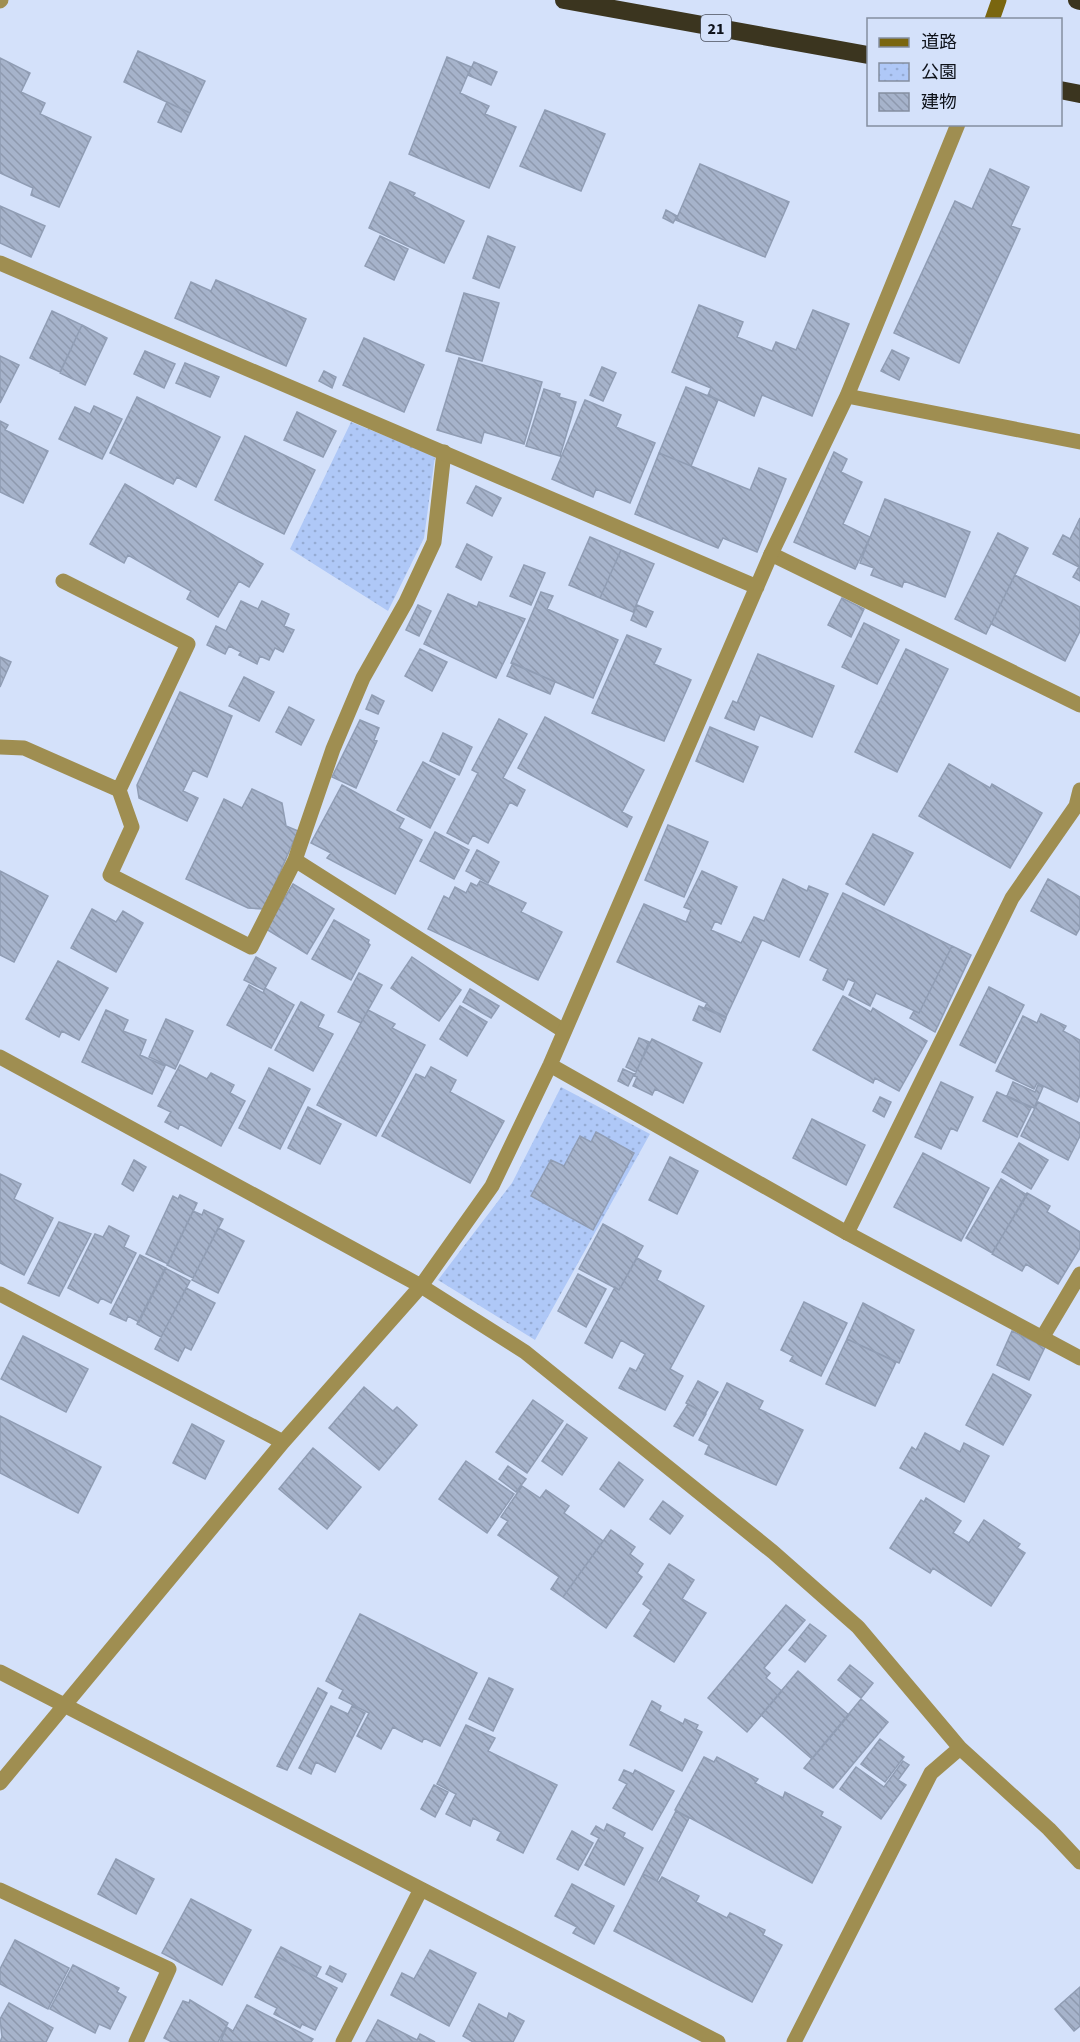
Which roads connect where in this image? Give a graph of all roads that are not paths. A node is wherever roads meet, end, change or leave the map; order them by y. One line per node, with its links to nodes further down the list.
1 (564, 0): 4 (highway, 21)
2 (999, 0): 3 (street)
3 (993, 18)
4 (867, 55)
5 (1062, 90): 6 (highway)
6 (1080, 94)
7 (957, 126): 9 (street)
8 (0, 263): 11 (street)
9 (847, 396): 10 (street); 12 (street)
10 (1080, 442)
11 (444, 452): 14 (street); 19 (street)
12 (771, 554): 14 (street); 15 (street)
13 (63, 581): 17 (street)
14 (757, 587): 20 (street)
15 (1080, 705)
16 (0, 747): 17 (street)
17 (119, 790): 19 (street)
18 (1080, 790): 23 (street)
19 (295, 860): 20 (street)
20 (564, 1031): 22 (street)
21 (0, 1057): 25 (street)
22 (550, 1065): 23 (street); 25 (street)
23 (847, 1233): 27 (street)
24 (1080, 1274): 27 (street)
25 (421, 1286): 29 (street); 32 (street)
26 (0, 1294): 29 (street)
27 (1042, 1338): 28 (street)
28 (1080, 1358)
29 (283, 1442): 31 (street)
30 (0, 1672): 31 (street)
31 (65, 1705): 33 (street); 36 (street)
32 (960, 1748): 34 (street); 40 (street)
33 (0, 1783)
34 (1080, 1862)
35 (0, 1890): 37 (street)
36 (420, 1891): 38 (street); 39 (street)
37 (136, 2042)
38 (343, 2042)
39 (717, 2042)
40 (794, 2042)

